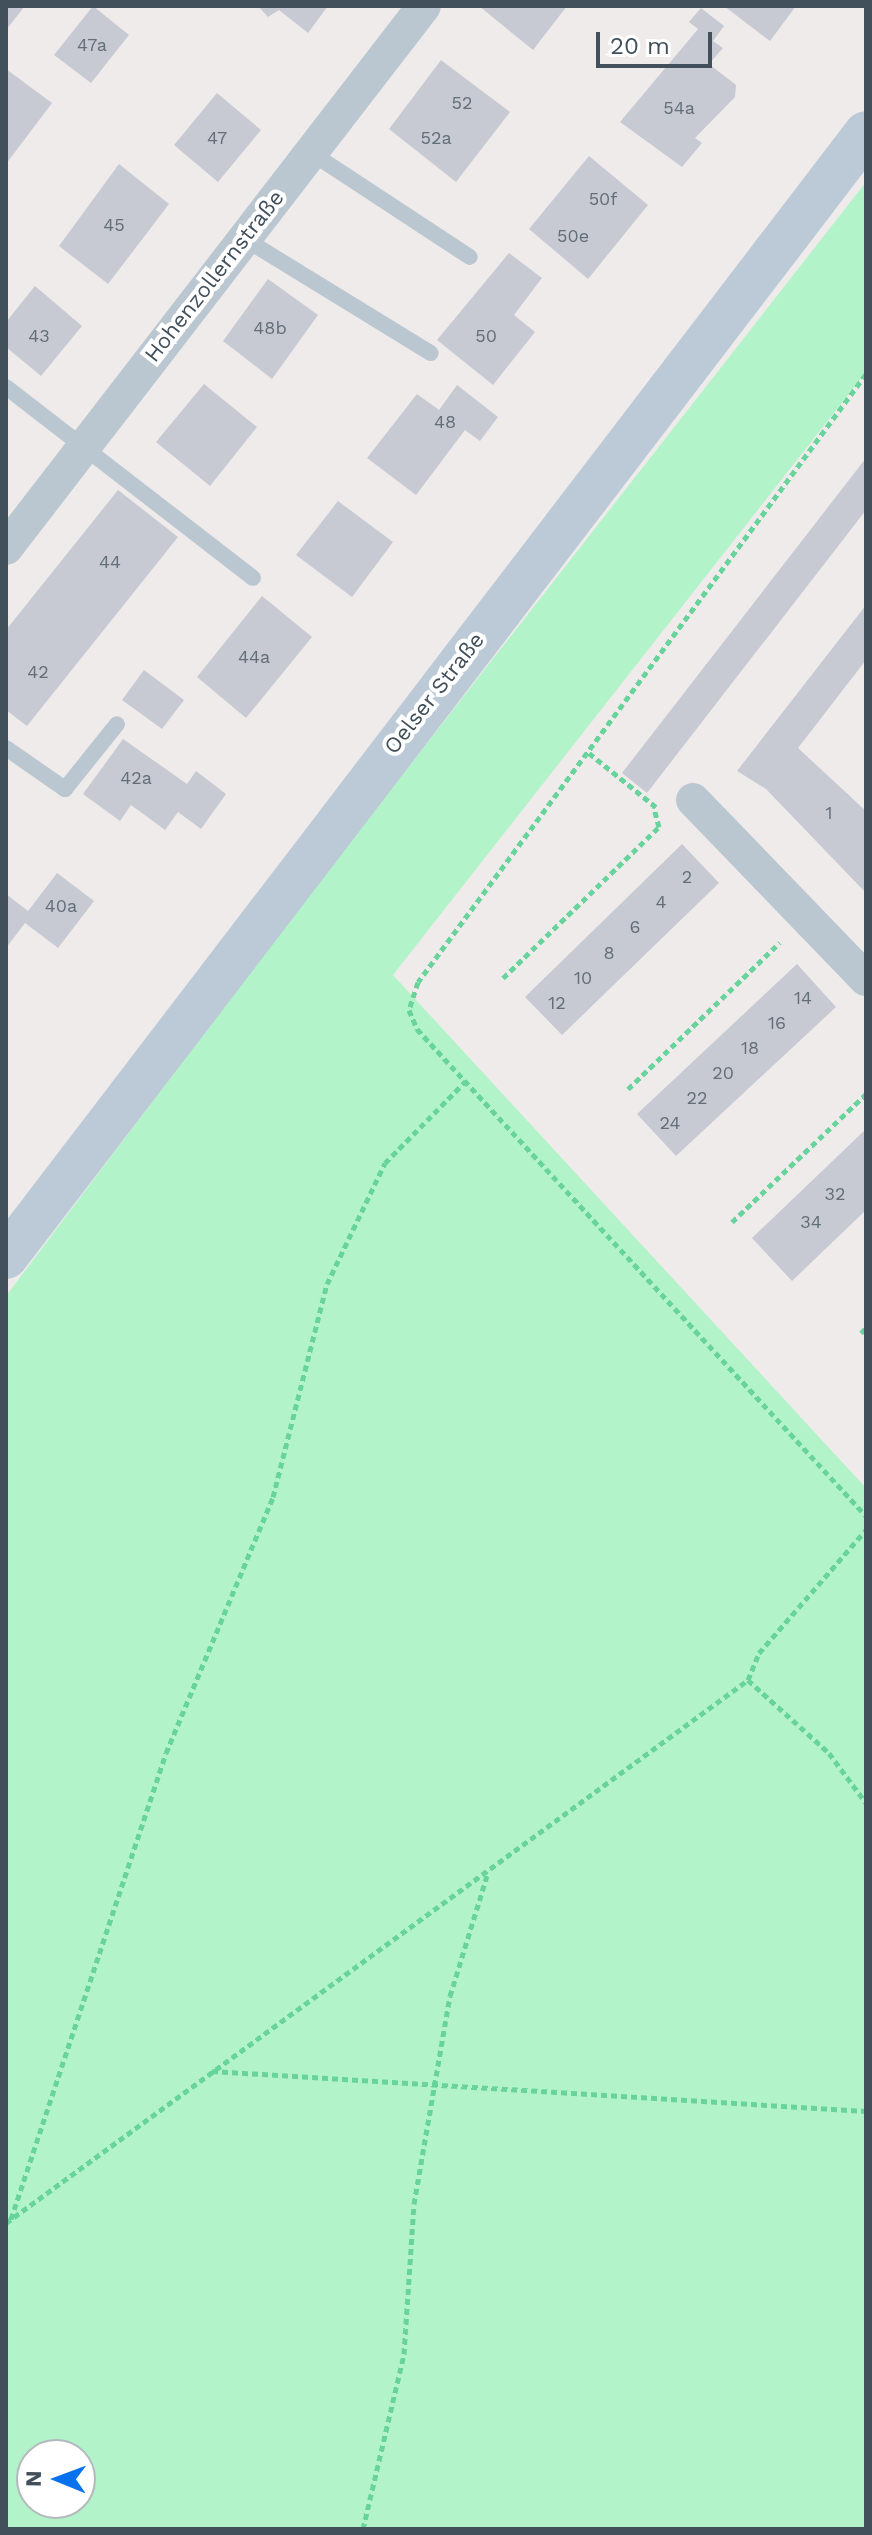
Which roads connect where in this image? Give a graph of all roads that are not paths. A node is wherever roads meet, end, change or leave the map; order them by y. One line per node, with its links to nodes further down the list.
1 (424, 6): 3 (street, Hohenzollernstraße)
2 (866, 133): 15 (main road, Oelser Straße)
3 (310, 152): 4 (street, Hohenzollernstraße); 5 (lane)
4 (243, 238): 6 (lane); 8 (street, Hohenzollernstraße)
5 (470, 257)
6 (431, 353)
7 (6, 387): 8 (lane)
8 (82, 446): 9 (street, Hohenzollernstraße); 10 (lane)
9 (6, 548)
10 (253, 578)
11 (117, 724): 12 (lane)
12 (6, 748)
13 (693, 800): 14 (street)
14 (866, 979)
15 (6, 1257)

